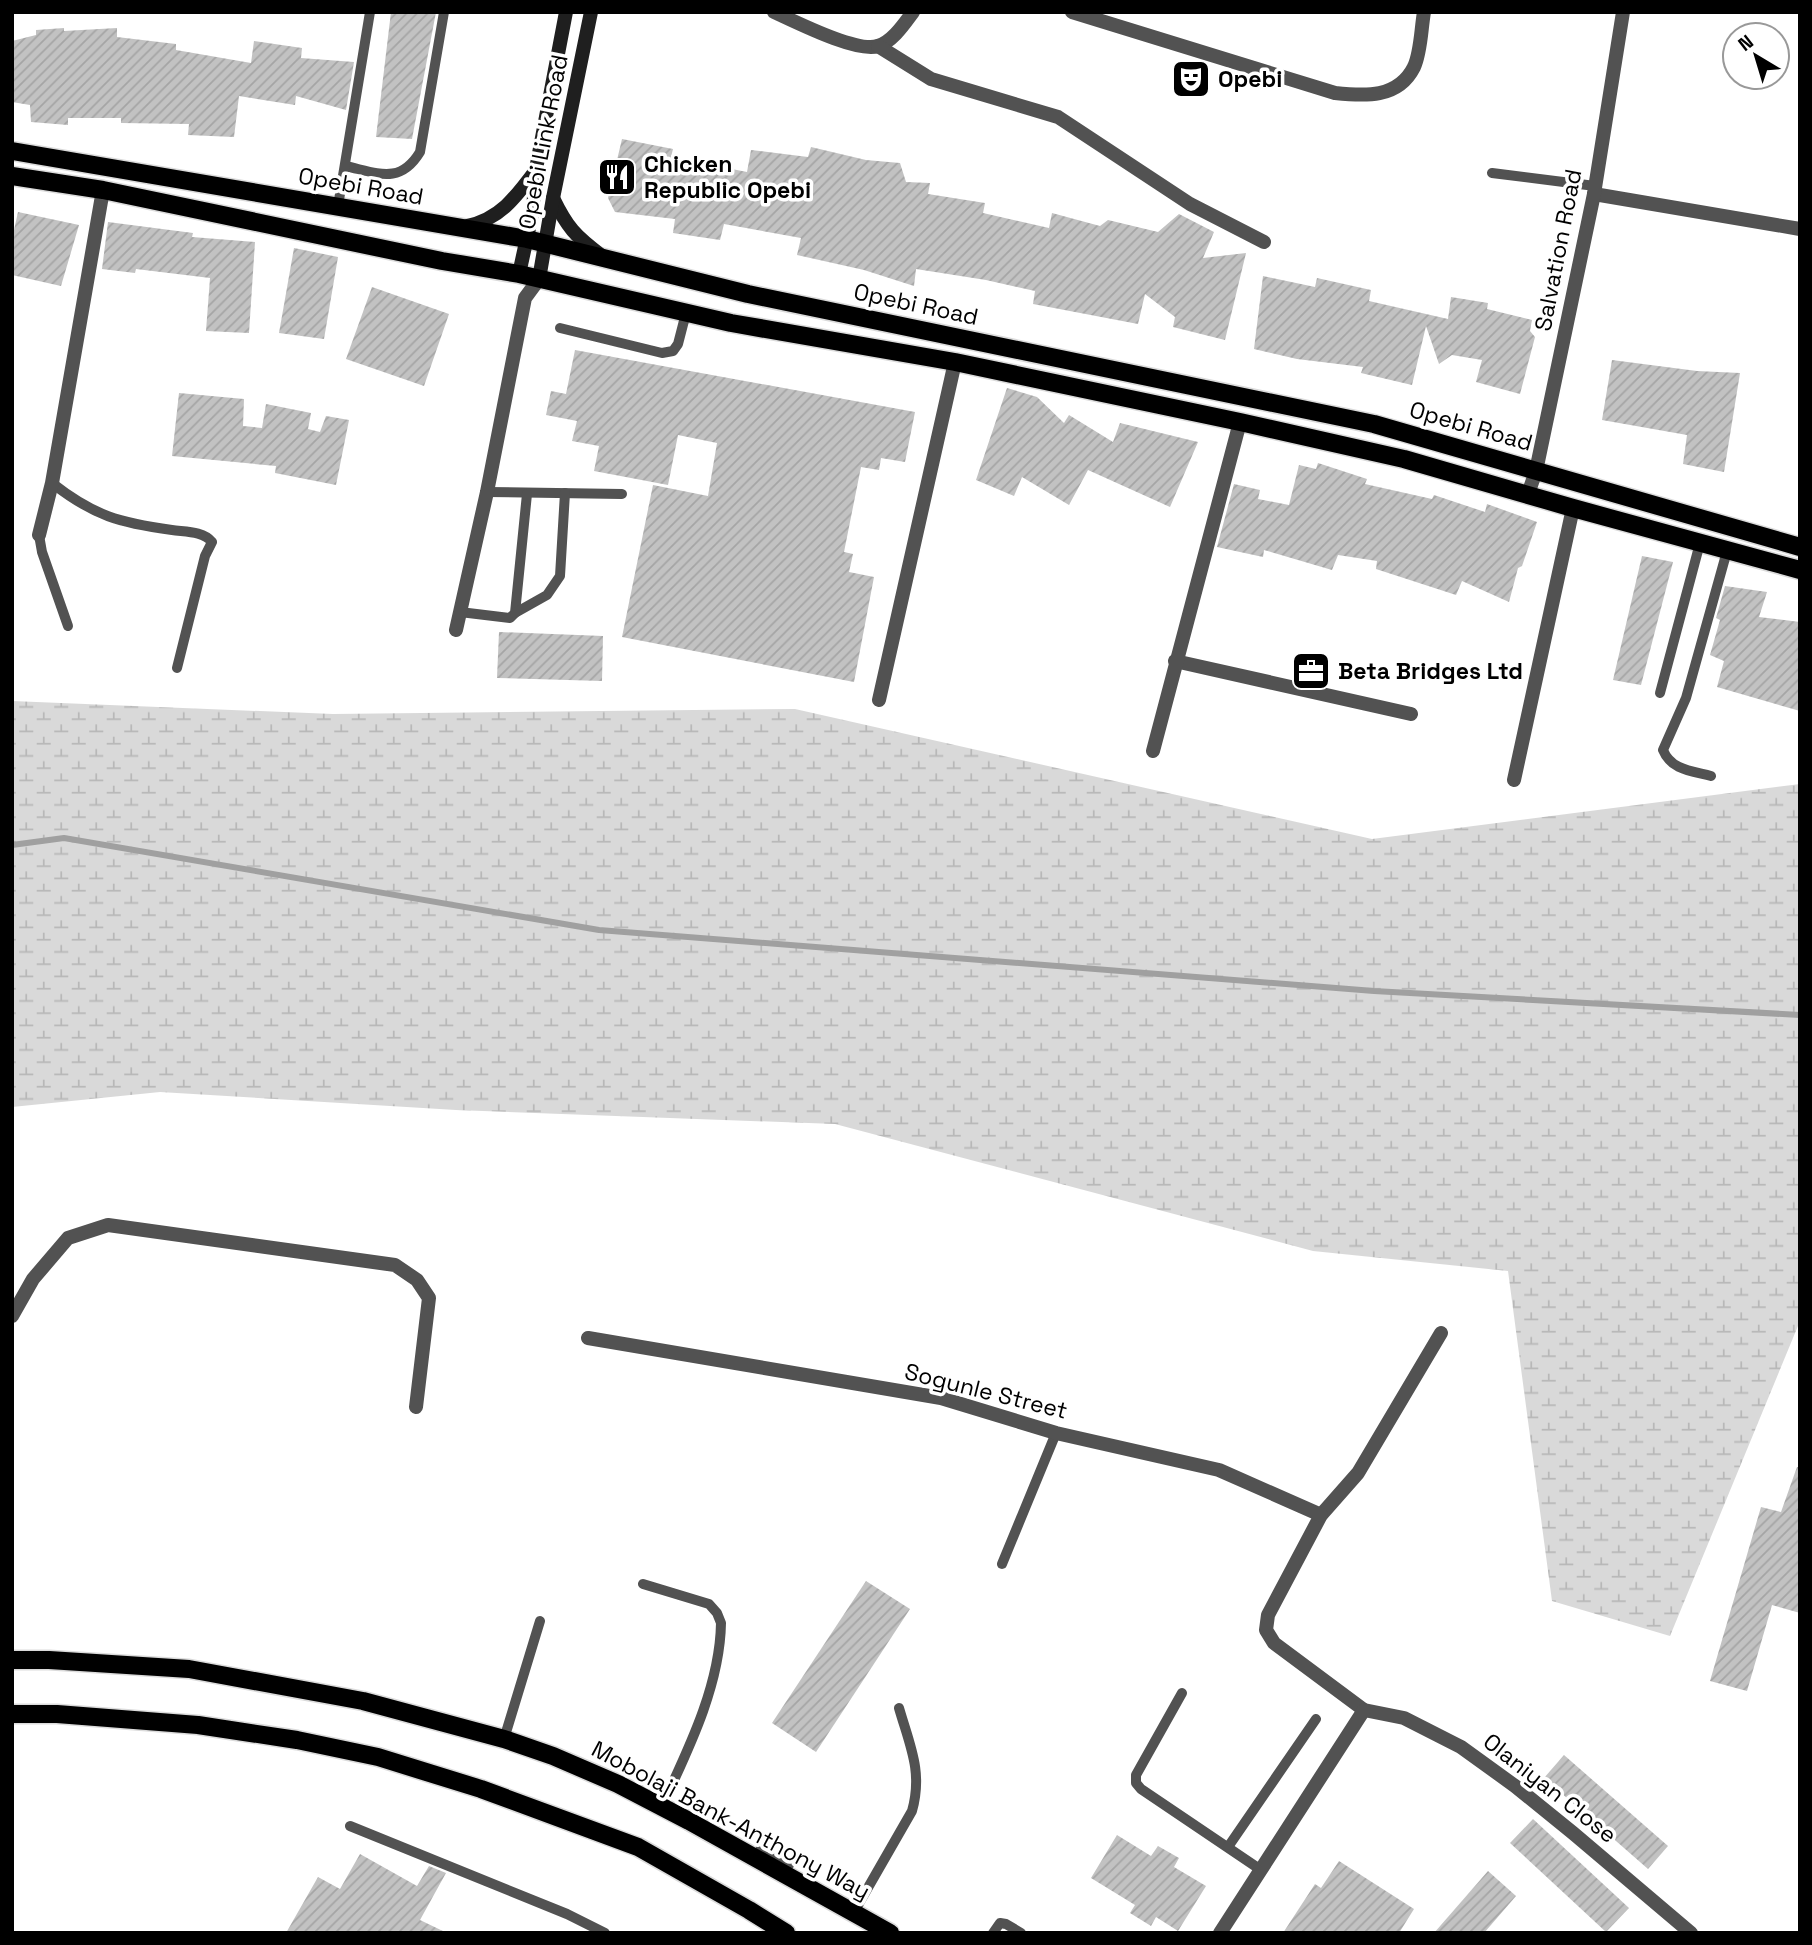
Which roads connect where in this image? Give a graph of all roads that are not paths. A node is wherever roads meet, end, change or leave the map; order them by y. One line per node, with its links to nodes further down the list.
1 (370, 12): 12 (lane)
2 (444, 12): 12 (lane)
3 (566, 12): 13 (main road, Opebi Link Road)
4 (591, 12): 18 (main road, Opebi Link Road)
5 (774, 12): 10 (street)
6 (914, 12): 10 (street)
7 (1072, 12): 8 (street)
8 (1424, 12)
9 (1623, 12): 17 (street, Salvation Road)
10 (878, 46): 23 (street)
11 (12, 151): 19 (main road, Opebi Road)
12 (345, 166): 19 (lane)
13 (537, 169): 20 (main road); 22 (main road, Opebi Link Road)
14 (1492, 173): 17 (lane)
15 (12, 176): 16 (main road)
16 (103, 190): 26 (main road); 34 (street)
17 (1595, 190): 21 (street); 33 (street, Salvation Road)
18 (553, 198): 24 (main road, Opebi Link Road); 25 (main road)
19 (338, 206): 20 (main road, Opebi Road)
20 (461, 228): 22 (main road, Opebi Road)
21 (1800, 229)
22 (527, 239): 24 (main road, Opebi Road); 26 (main road, Opebi Link Road)
23 (1264, 242)
24 (547, 244): 25 (main road, Opebi Road); 27 (main road, Opebi Link Road)
25 (608, 261): 33 (main road, Opebi Road)
26 (519, 274): 27 (main road); 28 (street)
27 (539, 279): 28 (street); 29 (main road)
28 (525, 298): 35 (street)
29 (687, 313): 30 (lane); 31 (main road)
30 (560, 328)
31 (955, 362): 32 (main road); 53 (street)
32 (1240, 422): 39 (main road); 50 (street)
33 (1536, 471): 39 (street, Salvation Road); 43 (main road, Opebi Road)
34 (52, 483): 41 (street); 51 (lane)
35 (487, 492): 37 (lane); 46 (street)
36 (565, 493): 37 (lane); 38 (lane); 47 (lane)
37 (527, 494): 47 (lane)
38 (622, 494)
39 (1528, 494): 40 (main road)
40 (1573, 508): 42 (main road); 57 (street)
41 (39, 535): 48 (lane)
42 (1700, 543): 44 (main road); 52 (lane)
43 (1800, 547)
44 (1727, 551): 45 (main road); 56 (lane)
45 (1800, 569)
46 (460, 612): 47 (lane); 49 (street)
47 (515, 613)
48 (68, 626)
49 (456, 630)
50 (1175, 661): 54 (street); 55 (street)
51 (177, 668)
52 (1660, 693)
53 (880, 700)
54 (1412, 714)
55 (1153, 751)
56 (1711, 776)
57 (1514, 780)
58 (12, 1316): 61 (street)
59 (1441, 1334): 63 (street)
60 (588, 1338): 62 (street, Sogunle Street)
61 (416, 1407)
62 (1056, 1433): 63 (street, Sogunle Street); 64 (lane)
63 (1321, 1516): 70 (street)
64 (1002, 1564)
65 (643, 1584): 74 (lane)
66 (540, 1622): 73 (lane)
67 (12, 1660): 73 (main road, Mobolaji Bank-Anthony Way)
68 (1182, 1693): 76 (lane)
69 (899, 1708): 80 (lane)
70 (1364, 1710): 79 (street); 87 (street, Olaniyan Close)
71 (12, 1714): 82 (main road)
72 (1316, 1720): 76 (lane)
73 (504, 1739): 74 (main road, Mobolaji Bank-Anthony Way)
74 (662, 1806): 80 (main road, Mobolaji Bank-Anthony Way)
75 (350, 1826): 81 (lane)
76 (1228, 1847): 79 (lane)
77 (760, 1850): 78 (lane)
78 (789, 1865)
79 (1261, 1870): 86 (street)
80 (854, 1912): 83 (main road, Mobolaji Bank-Anthony Way)
81 (605, 1933)
82 (786, 1933)
83 (890, 1933)
84 (993, 1933): 85 (lane)
85 (1021, 1933)
86 (1220, 1933)
87 (1691, 1933)

